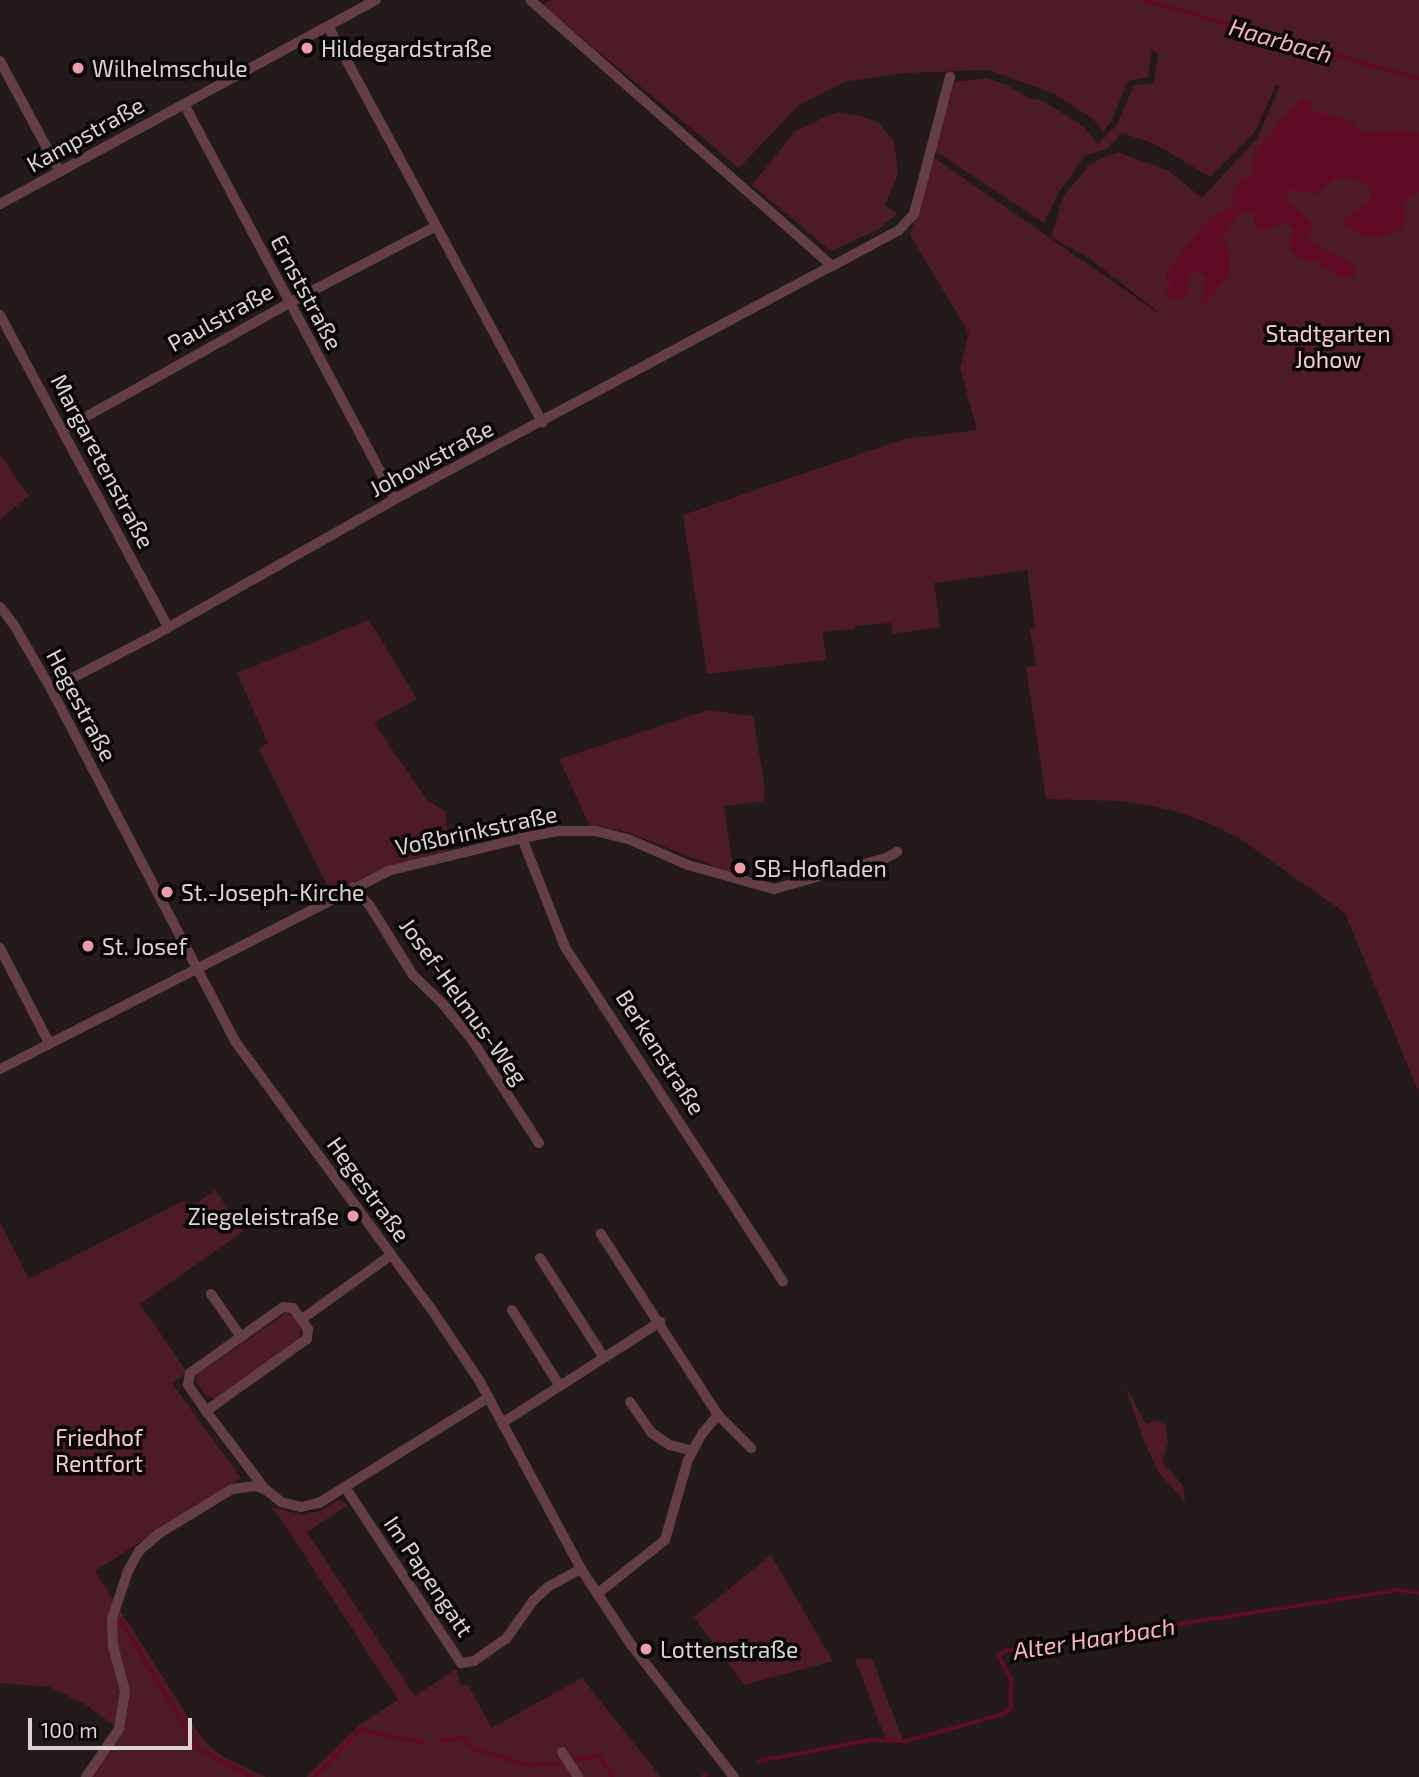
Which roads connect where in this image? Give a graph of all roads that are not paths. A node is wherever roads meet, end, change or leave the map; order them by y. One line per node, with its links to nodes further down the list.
1 (376, 0): 3 (street, Kampstraße)
2 (530, 0): 10 (street)
3 (328, 26): 6 (street, Kampstraße); 9 (street)
4 (0, 61): 7 (street)
5 (950, 78): 10 (street, Johowstraße)
6 (184, 104): 7 (street, Kampstraße); 11 (street, Ernststraße)
7 (60, 172): 8 (street, Kampstraße)
8 (0, 204)
9 (436, 226): 11 (street, Paulstraße); 13 (street)
10 (832, 266): 13 (street, Johowstraße)
11 (289, 303): 14 (street, Paulstraße); 15 (street, Ernststraße)
12 (0, 315): 14 (street, Margaretenstraße)
13 (543, 423): 15 (street, Johowstraße)
14 (64, 429): 17 (street, Margaretenstraße)
15 (395, 499): 17 (street, Johowstraße)
16 (0, 607): 18 (street, Hegestraße)
17 (169, 627): 18 (street, Johowstraße)
18 (51, 689): 23 (street, Hegestraße)
19 (522, 838): 20 (street, Voßbrinkstraße); 21 (street, Voßbrinkstraße); 30 (street, Berkenstraße)
20 (897, 852)
21 (353, 887): 23 (street, Voßbrinkstraße); 26 (street, Josef-Helmus-Weg)
22 (0, 948): 24 (street)
23 (197, 967): 24 (street); 28 (street, Hegestraße)
24 (49, 1042): 25 (street)
25 (0, 1069)
26 (539, 1143)
27 (601, 1234): 34 (street)
28 (391, 1255): 33 (street); 38 (street, Hegestraße)
29 (540, 1258): 36 (street)
30 (783, 1281)
31 (211, 1294): 35 (street)
32 (512, 1310): 37 (street)
33 (302, 1319): 35 (street); 40 (street)
34 (660, 1322): 36 (street); 41 (street)
35 (241, 1337): 40 (street)
36 (603, 1356): 37 (street)
37 (559, 1385): 42 (street)
38 (489, 1397): 42 (street, Hegestraße); 45 (street)
39 (630, 1402): 44 (street)
40 (206, 1411): 46 (street)
41 (718, 1415): 43 (street); 44 (street)
42 (502, 1423): 47 (street, Hegestraße)
43 (751, 1448)
44 (690, 1455): 48 (street)
45 (345, 1487): 46 (street); 47 (street, Im Papengatt)
46 (265, 1489): 50 (street)
47 (581, 1569): 48 (street, Hegestraße)
48 (597, 1594): 52 (street, Hegestraße)
49 (562, 1752): 51 (street)
50 (86, 1777)
51 (578, 1777)
52 (734, 1777)

